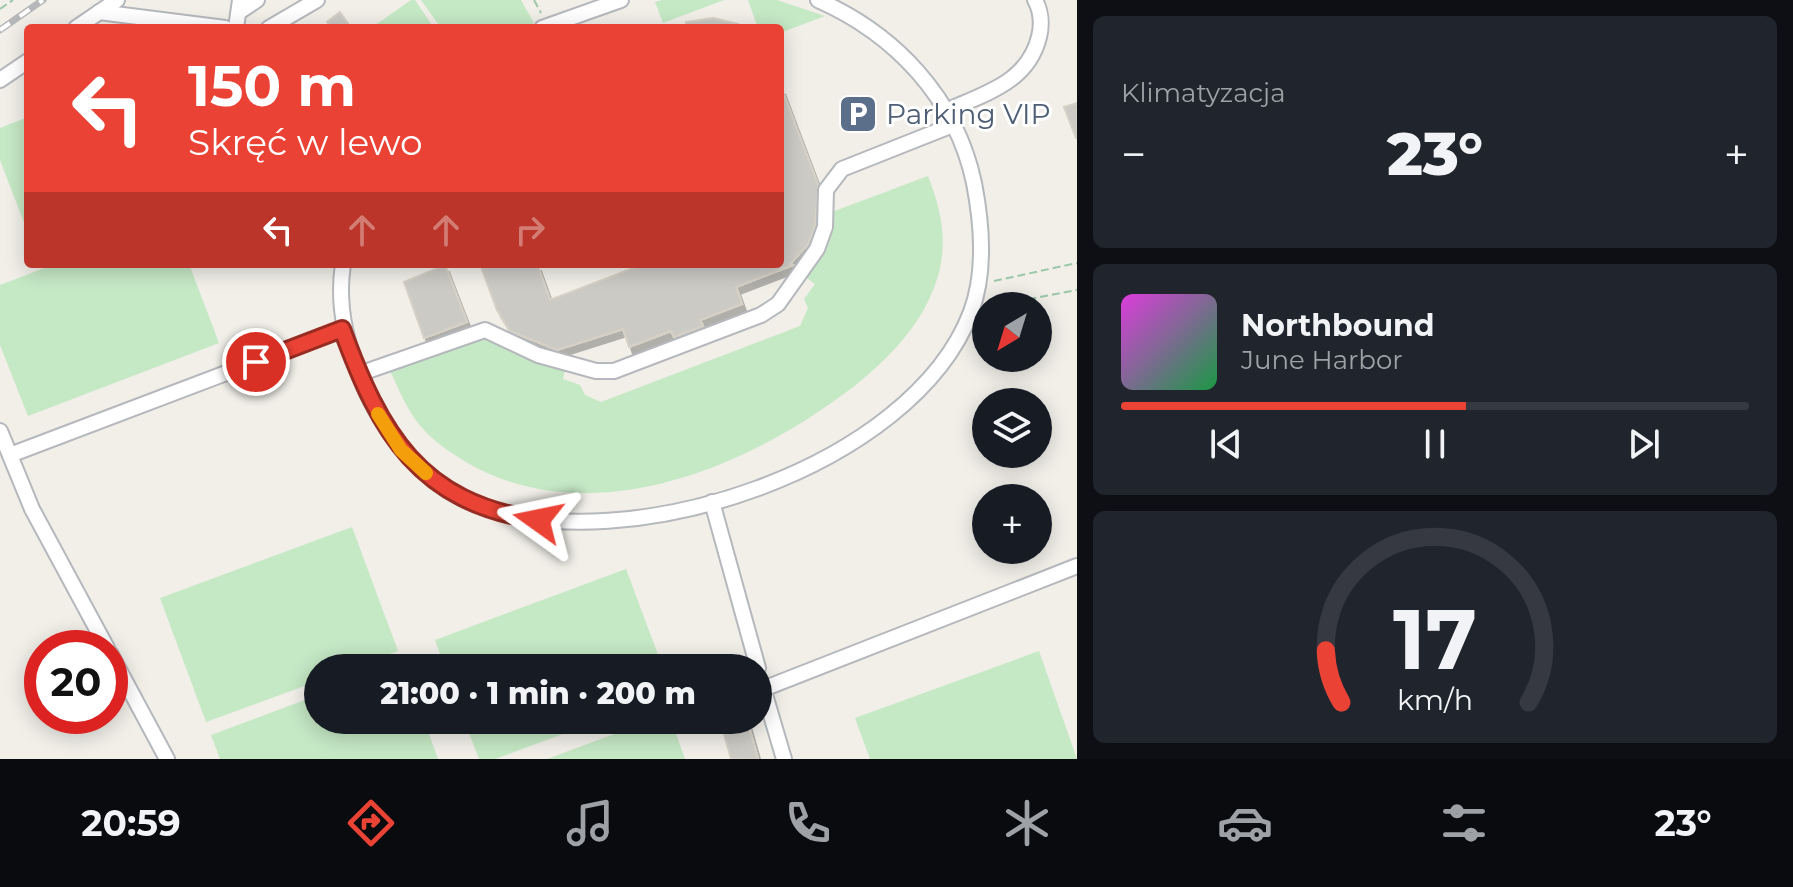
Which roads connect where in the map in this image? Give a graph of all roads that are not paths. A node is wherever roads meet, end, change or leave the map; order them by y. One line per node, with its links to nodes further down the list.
1 (117, 0): 8 (lane)
2 (257, 0): 7 (lane)
3 (317, 0): 11 (lane)
4 (621, 0): 12 (lane)
5 (818, 0): 15 (lane)
6 (1035, 0): 15 (lane)
7 (239, 6)
8 (99, 12): 9 (lane); 10 (lane)
9 (82, 24)
10 (194, 24)
11 (276, 24)
12 (551, 24)
13 (24, 64): 14 (lane)
14 (0, 80)
15 (948, 110): 16 (lane)
16 (953, 125): 19 (lane); 22 (lane)
17 (343, 268): 18 (lane)
18 (342, 329): 19 (lane); 21 (lane)
19 (359, 374): 22 (lane)
20 (0, 431): 21 (lane)
21 (10, 455): 24 (lane)
22 (712, 502): 25 (lane)
23 (1077, 566): 26 (lane)
24 (98, 630)
25 (754, 654)
26 (772, 685)
27 (128, 686): 29 (lane)
28 (772, 719): 30 (lane)
29 (167, 759)
30 (784, 759)

